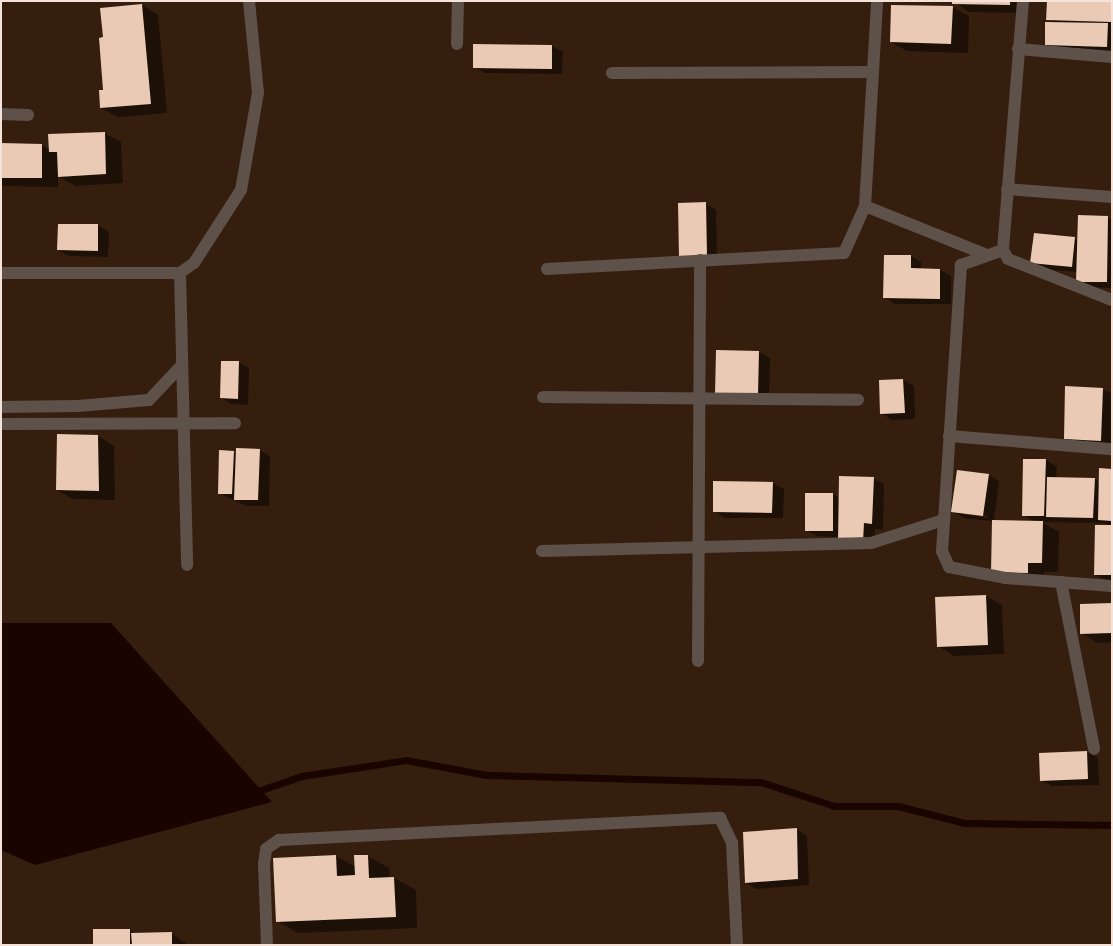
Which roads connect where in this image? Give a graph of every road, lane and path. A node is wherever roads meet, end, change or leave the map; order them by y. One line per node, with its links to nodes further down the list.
1 (249, 1): 20 (street)
2 (458, 1): 5 (street)
3 (877, 1): 8 (street)
4 (1023, 1): 6 (street)
5 (457, 44)
6 (1018, 49): 7 (street); 12 (street)
7 (1112, 57)
8 (873, 72): 9 (street); 14 (street)
9 (612, 73)
10 (1, 114): 11 (street)
11 (28, 114)
12 (1007, 190): 13 (street); 15 (street)
13 (1112, 197)
14 (865, 206): 16 (street); 17 (street)
15 (1003, 250): 16 (street); 21 (street)
16 (987, 255): 30 (street)
17 (700, 260): 18 (street); 24 (street)
18 (547, 269)
19 (1, 273): 20 (street)
20 (180, 273): 22 (street)
21 (1112, 300)
22 (182, 365): 26 (street); 27 (street)
23 (543, 397): 24 (street)
24 (700, 398): 25 (street); 33 (street)
25 (858, 400)
26 (1, 407)
27 (184, 423): 28 (street); 29 (street); 35 (street)
28 (235, 423)
29 (1, 424)
30 (949, 436): 31 (street); 32 (street)
31 (1112, 450)
32 (944, 520): 33 (street); 36 (street)
33 (699, 547): 34 (street); 38 (street)
34 (542, 550)
35 (187, 565)
36 (1061, 582): 37 (street); 39 (street)
37 (1112, 586)
38 (698, 661)
39 (1094, 749)
40 (267, 945): 41 (street)
41 (737, 945)

